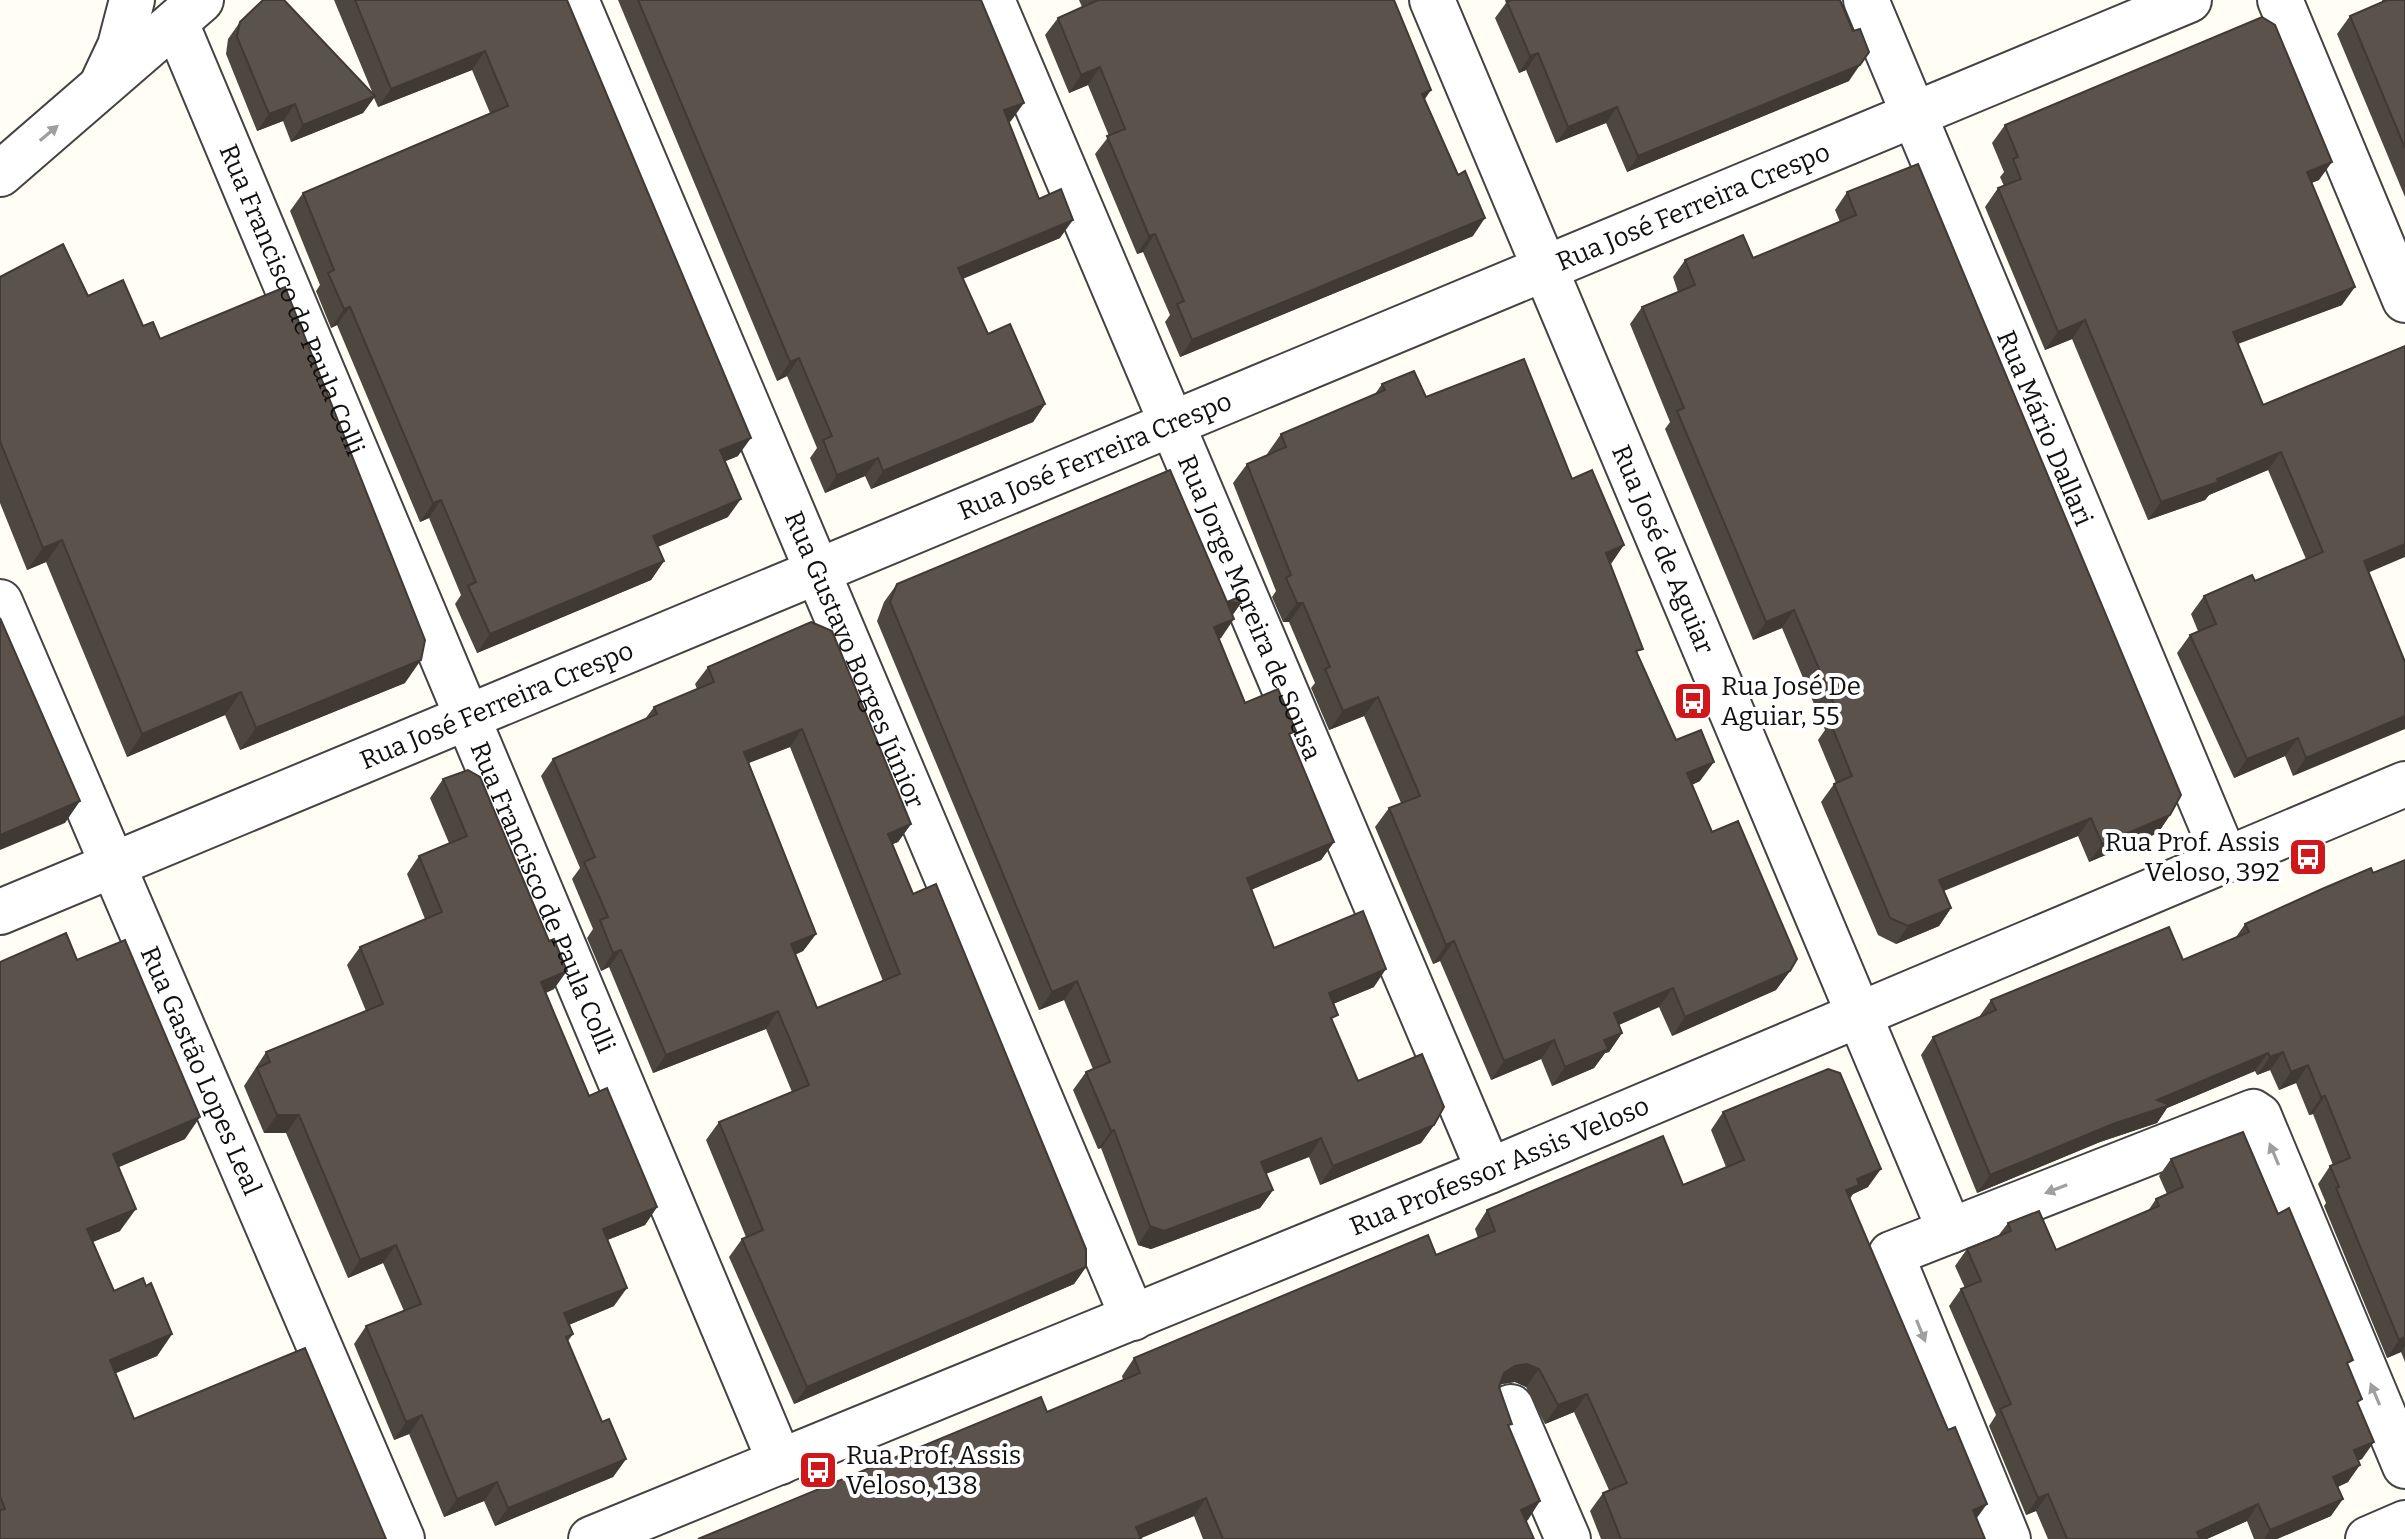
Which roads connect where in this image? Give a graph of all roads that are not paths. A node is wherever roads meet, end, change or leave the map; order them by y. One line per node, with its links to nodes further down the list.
1 (132, 0): 9 (street)
2 (576, 0): 15 (street, Rua Gustavo Borges Júnior)
3 (992, 0): 14 (street, Rua Jorge Moreira de Sousa)
4 (1432, 0): 12 (street, Rua José de Aguiar)
5 (1866, 0): 10 (street, Rua Mário Dallari)
6 (2189, 0): 10 (street, Rua José Ferreira Crespo)
7 (2280, 0): 13 (street)
8 (188, 11): 9 (street); 17 (street, Rua Francisco de Paula Colli)
9 (98, 93): 11 (street, one-way to 9)
10 (1915, 115): 12 (street, Rua José Ferreira Crespo); 19 (street, Rua Mário Dallari)
11 (0, 174)
12 (1544, 268): 14 (street, Rua José Ferreira Crespo); 22 (street, Rua José de Aguiar)
13 (2405, 300)
14 (1173, 422): 15 (street, Rua José Ferreira Crespo); 23 (street, Rua Jorge Moreira de Sousa)
15 (818, 569): 17 (street, Rua José Ferreira Crespo); 25 (street, Rua Gustavo Borges Júnior)
16 (0, 602): 20 (street, Rua Gastão Lopes Leal)
17 (468, 716): 20 (street, Rua José Ferreira Crespo); 27 (street, Rua Francisco de Paula Colli)
18 (2405, 784): 19 (street, Rua Professor Assis Veloso)
19 (2225, 858): 22 (street, Rua Professor Assis Veloso)
20 (114, 865): 21 (street, Rua José Ferreira Crespo); 30 (street, Rua Gastão Lopes Leal)
21 (0, 912)
22 (1857, 1015): 23 (street, Rua Professor Assis Veloso); 24 (street, Rua José de Aguiar)
23 (1489, 1171): 25 (street, Rua Professor Assis Veloso)
24 (1950, 1231): 28 (street, one-way to 24); 33 (street, one-way to 33)
25 (1133, 1318): 27 (street, Rua Professor Assis Veloso)
26 (1511, 1407): 32 (street)
27 (780, 1462): 31 (street, Rua Professor Assis Veloso)
28 (2405, 1466)
29 (2405, 1523): 34 (street)
30 (402, 1539)
31 (591, 1539)
32 (1568, 1539)
33 (2008, 1539)
34 (2368, 1539)

